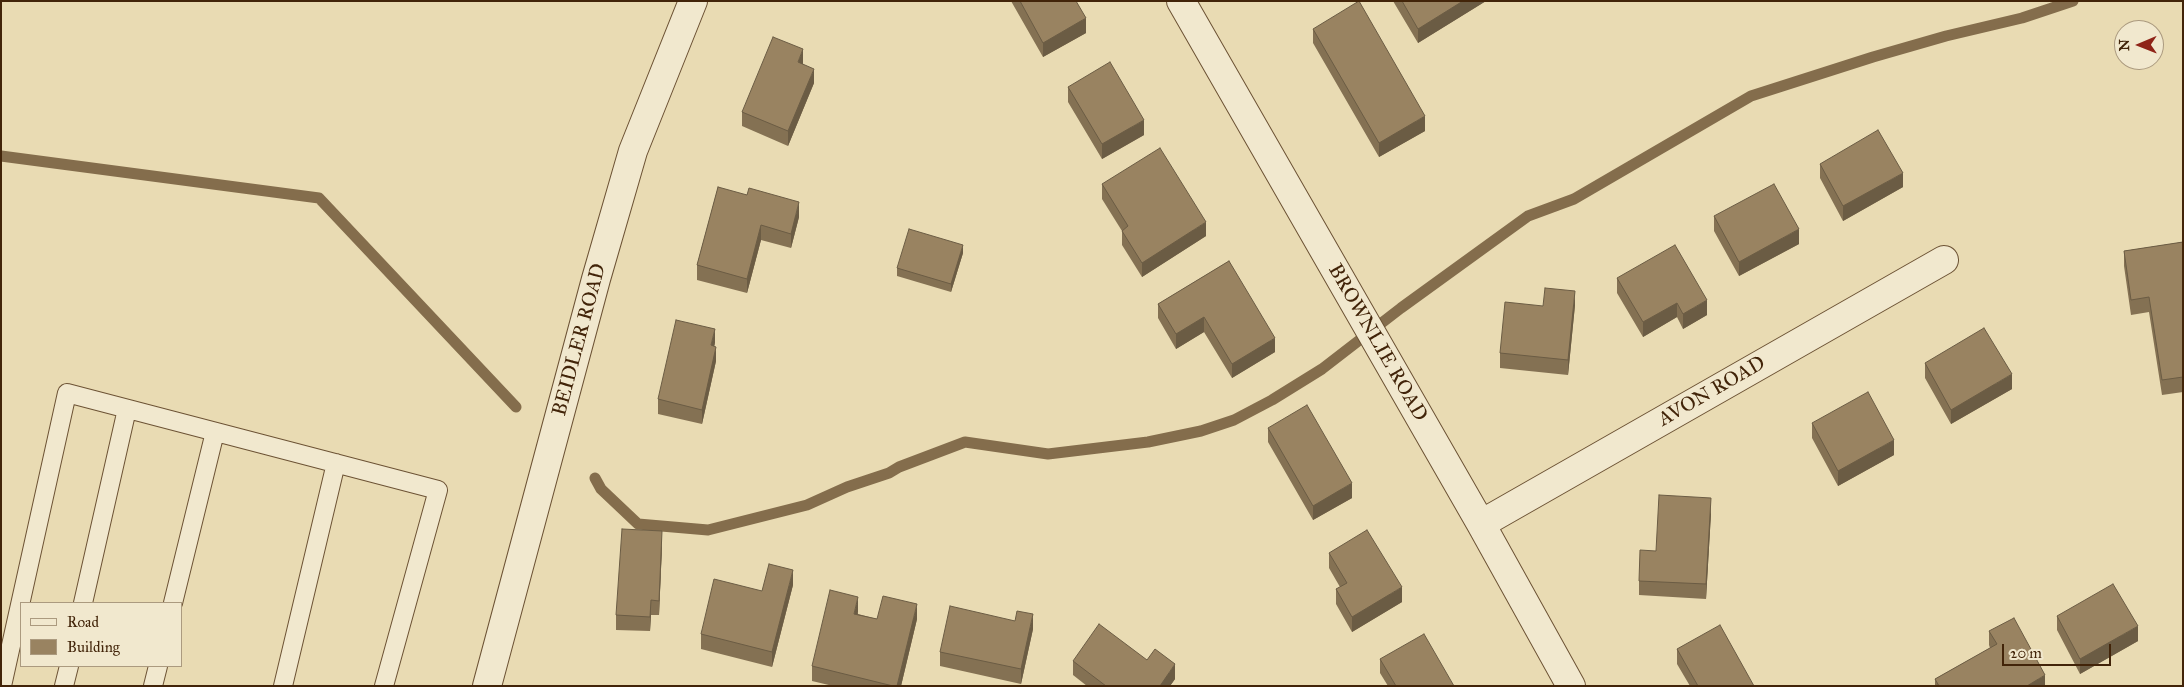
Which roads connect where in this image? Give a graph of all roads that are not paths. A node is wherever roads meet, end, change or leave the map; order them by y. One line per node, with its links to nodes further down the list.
1 (693, 1): 19 (street, BEIDLER ROAD)
2 (1183, 2): 7 (street, BROWNLIE ROAD)
3 (1944, 260): 7 (street, AVON ROAD)
4 (127, 409): 5 (lane); 8 (lane); 9 (lane)
5 (215, 432): 6 (lane); 10 (lane)
6 (336, 463): 17 (lane); 18 (lane)
7 (1481, 524): 20 (street, BROWNLIE ROAD)
8 (21, 602)
9 (83, 602)
10 (173, 602)
11 (20, 605): 14 (lane)
12 (69, 667): 15 (lane)
13 (158, 667): 16 (lane)
14 (2, 686)
15 (64, 686)
16 (153, 686)
17 (283, 686)
18 (384, 686)
19 (487, 686)
20 (1572, 686)

